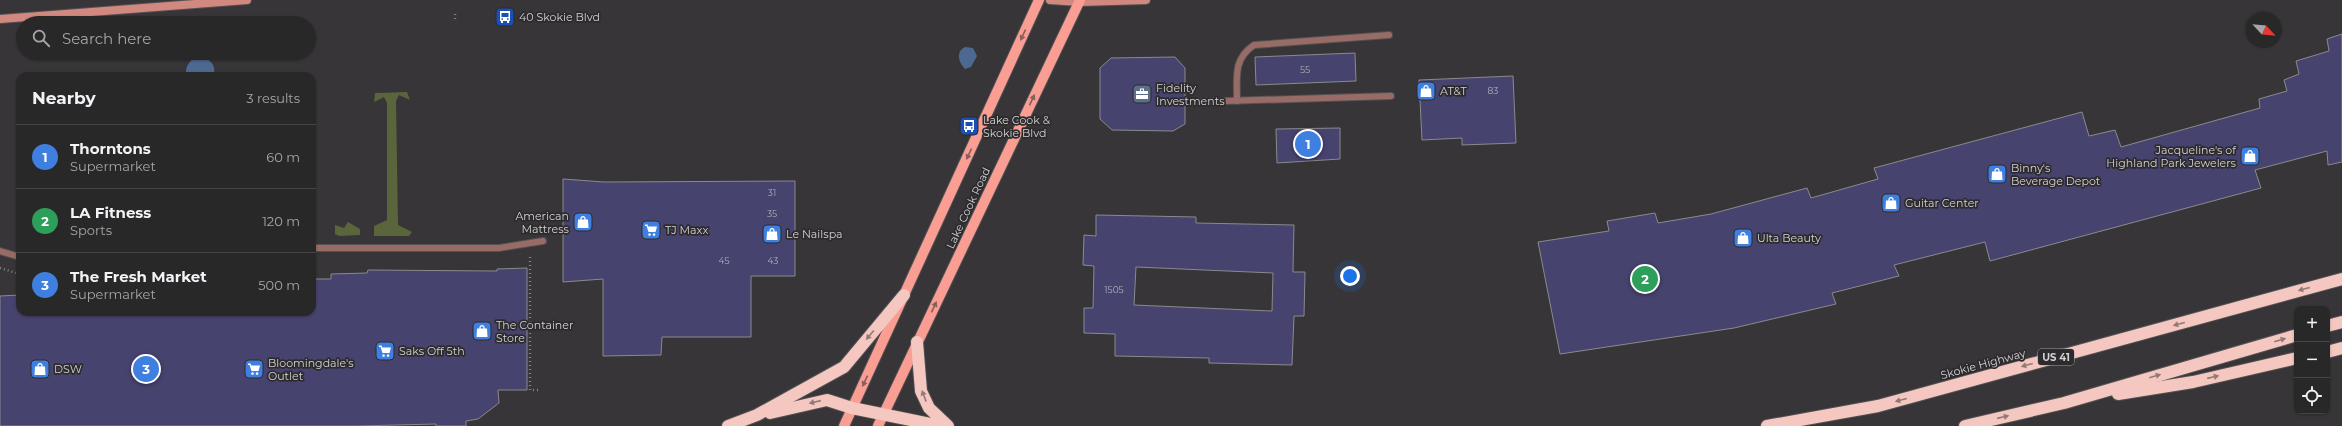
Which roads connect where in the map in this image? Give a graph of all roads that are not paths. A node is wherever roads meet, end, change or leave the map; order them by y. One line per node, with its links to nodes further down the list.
1 (247, 0): 6 (main road)
2 (1039, 0): 18 (main road, Lake Cook Road, one-way to 18)
3 (1050, 0): 5 (main road)
4 (1146, 0): 5 (main road)
5 (1079, 1): 22 (main road, Lake Cook Road, one-way to 5)
6 (49, 16)
7 (16, 19): 8 (main road)
8 (0, 20)
9 (1389, 35): 11 (lane)
10 (1391, 96): 11 (lane)
11 (1237, 101): 12 (lane)
12 (1193, 102)
13 (543, 242): 14 (lane)
14 (316, 248)
15 (0, 251): 16 (lane)
16 (16, 256)
17 (2342, 279): 35 (highway, Skokie Highway / US 41, one-way to 35)
18 (904, 295): 27 (main road, Lake Cook Road, one-way to 27); 29 (highway, one-way to 29)
19 (2342, 322): 20 (highway)
20 (2330, 325)
21 (2294, 336): 26 (highway, one-way to 21)
22 (917, 342): 28 (main road, Lake Cook Road); 34 (highway, one-way to 22)
23 (2342, 348): 24 (highway)
24 (2330, 351)
25 (2294, 359): 26 (highway, one-way to 25)
26 (2064, 403): 36 (highway, one-way to 26)
27 (852, 408): 28 (highway); 29 (highway, one-way to 29); 31 (main road, Lake Cook Road)
28 (883, 414): 32 (main road, Lake Cook Road); 33 (highway)
29 (757, 415): 30 (highway)
30 (728, 426)
31 (844, 426)
32 (878, 426)
33 (940, 426)
34 (948, 426)
35 (1767, 426)
36 (1965, 426)

